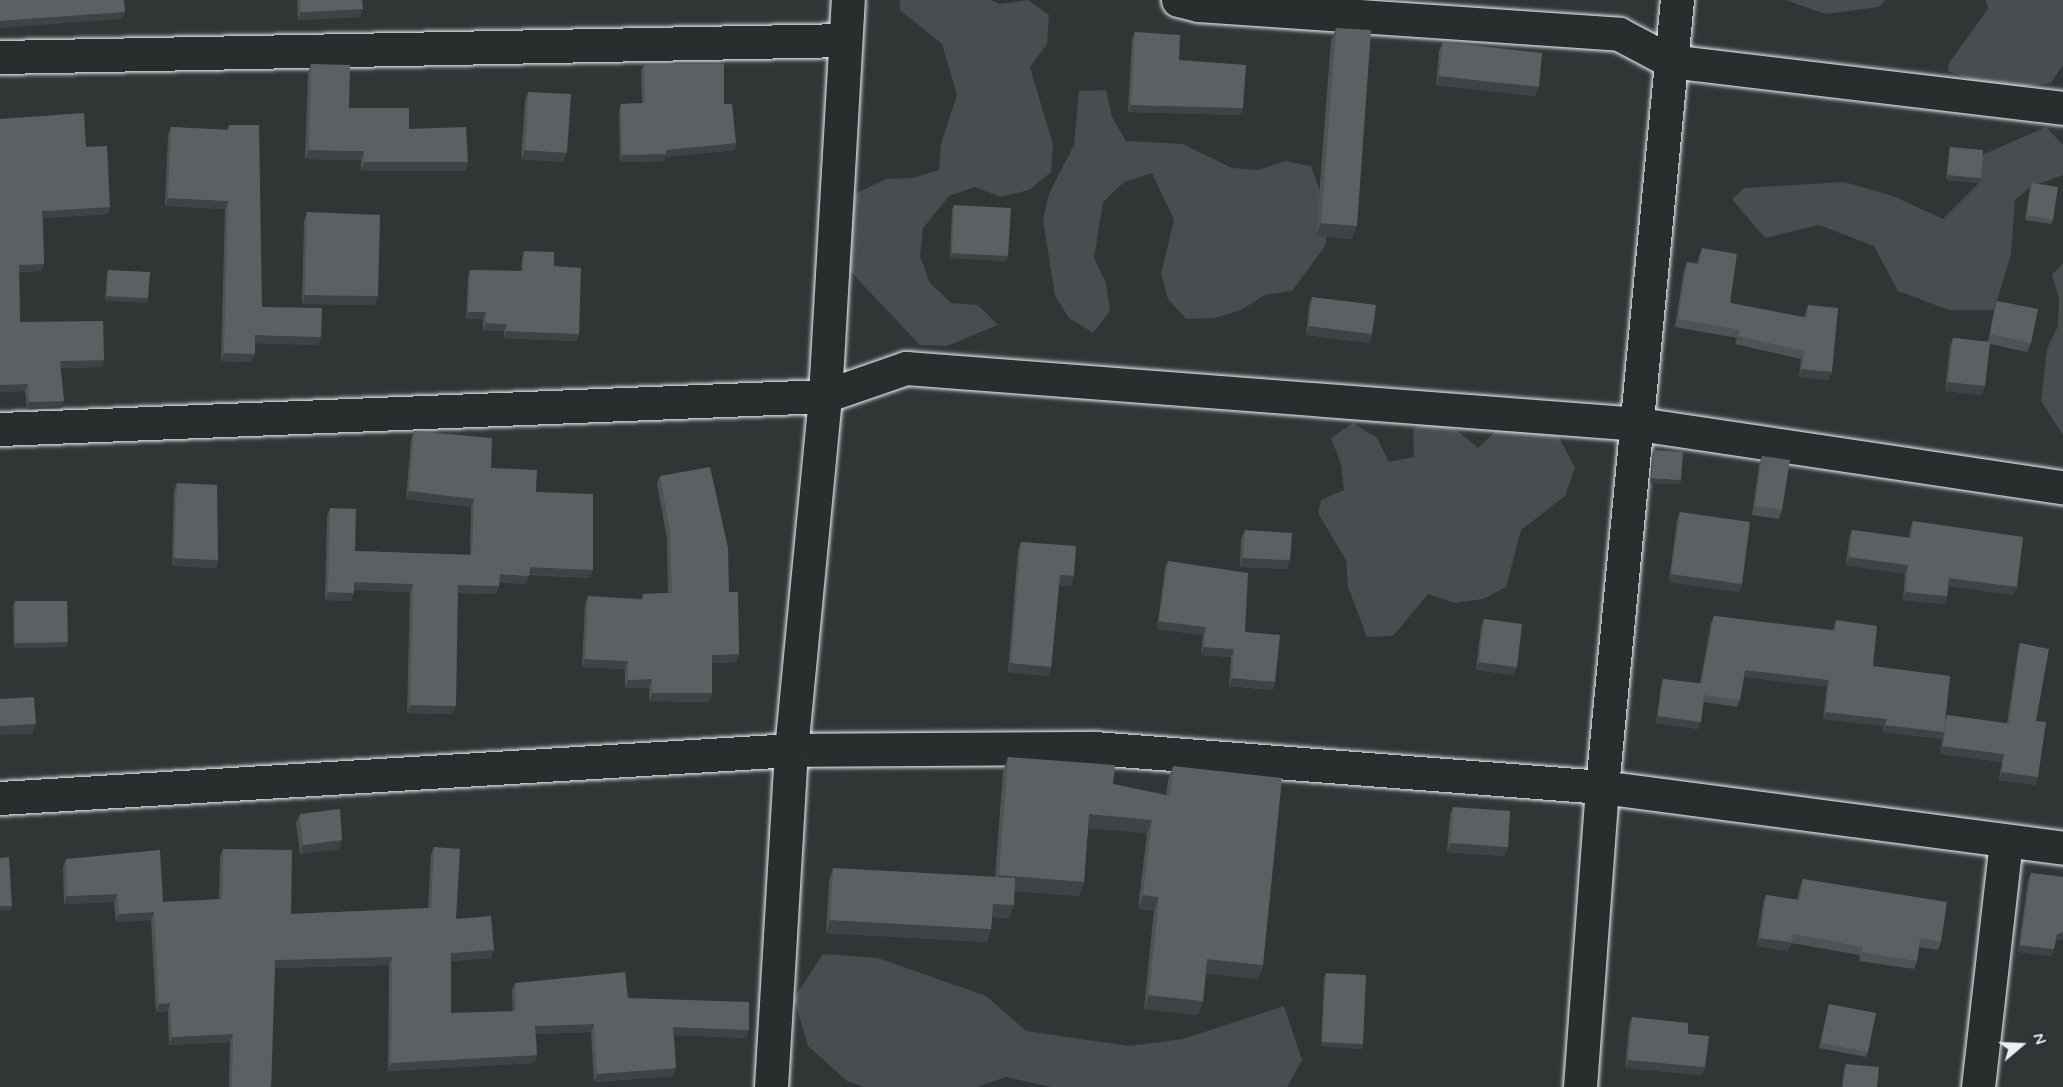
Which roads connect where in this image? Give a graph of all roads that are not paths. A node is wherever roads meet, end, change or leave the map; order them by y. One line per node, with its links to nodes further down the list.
1 (848, 0): 4 (street)
2 (1178, 0): 6 (street)
3 (1677, 0): 6 (street)
4 (845, 40): 5 (street); 8 (street)
5 (0, 57)
6 (1670, 61): 7 (street); 9 (street)
7 (2063, 108)
8 (825, 396): 9 (street); 10 (street); 12 (street)
9 (1638, 424): 11 (street); 13 (street)
10 (0, 429)
11 (2063, 488)
12 (791, 750): 13 (street); 14 (street); 17 (street)
13 (1602, 787): 15 (street); 18 (street)
14 (0, 798)
15 (2006, 842): 16 (street); 19 (street)
16 (2063, 848)
17 (771, 1087)
18 (1580, 1087)
19 (1978, 1087)

